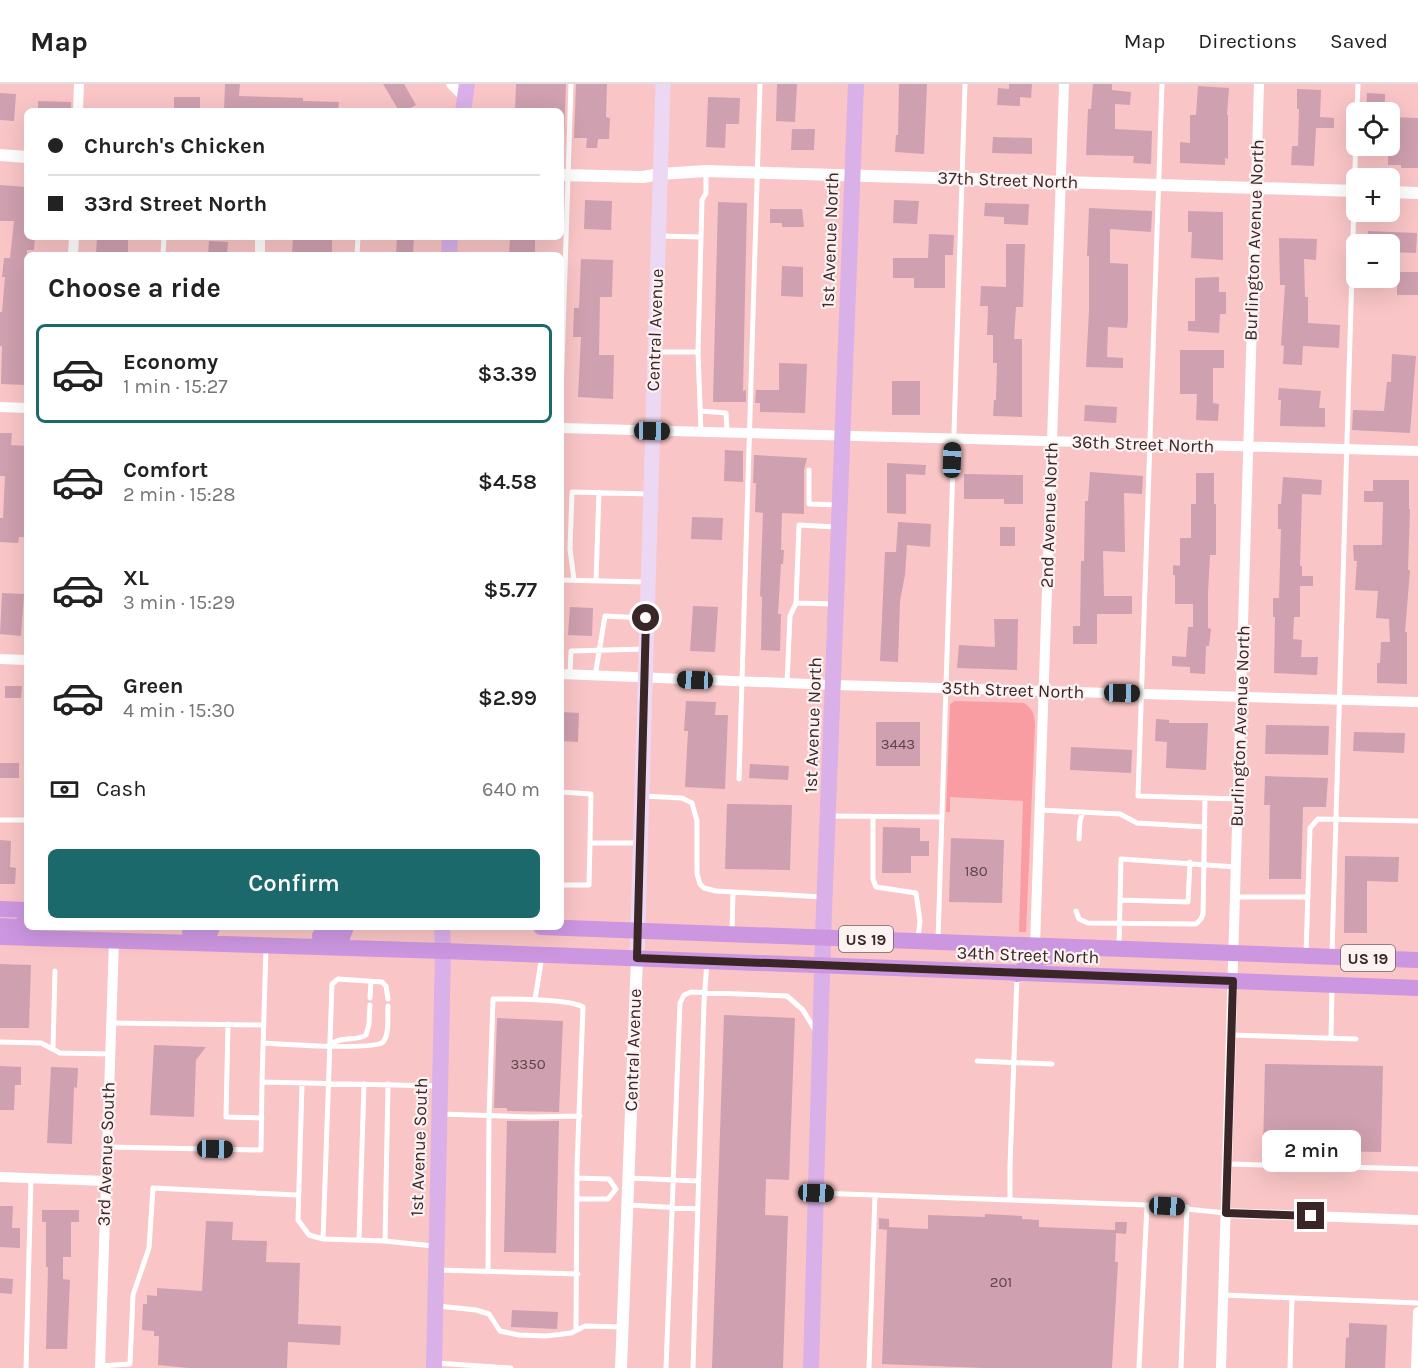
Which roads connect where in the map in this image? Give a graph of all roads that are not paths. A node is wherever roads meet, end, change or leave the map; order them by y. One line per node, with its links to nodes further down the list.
1 (79, 84): 14 (street)
2 (451, 84): 12 (street)
3 (571, 84): 20 (lane)
4 (663, 84): 18 (main road, Central Avenue)
5 (760, 84): 19 (lane)
6 (856, 84): 21 (main road, 1st Avenue North)
7 (965, 84): 22 (lane)
8 (1064, 84): 23 (street, 2nd Avenue North)
9 (1162, 84): 24 (lane)
10 (1259, 84): 25 (street, Burlington Avenue North)
11 (1358, 84): 13 (lane)
12 (465, 98)
13 (1357, 102)
14 (78, 108)
15 (0, 155): 16 (street)
16 (24, 157)
17 (706, 171): 18 (street, 37th Street North); 19 (street, 37th Street North); 32 (lane)
18 (660, 174): 20 (street, 37th Street North); 31 (main road, Central Avenue)
19 (757, 174): 21 (street, 37th Street North); 42 (lane)
20 (565, 175): 30 (lane)
21 (851, 175): 22 (street, 37th Street North); 43 (main road, 1st Avenue North)
22 (962, 179): 23 (street, 37th Street North); 44 (lane)
23 (1060, 182): 24 (street, 37th Street North); 45 (street, 2nd Avenue North)
24 (1159, 184): 25 (street, 37th Street North); 46 (lane)
25 (1256, 187): 26 (street, 37th Street North); 47 (street, Burlington Avenue North)
26 (1346, 191)
27 (1400, 192): 28 (street)
28 (1418, 193)
29 (1354, 222): 48 (lane)
30 (564, 230)
31 (658, 236): 32 (lane); 33 (main road, Central Avenue)
32 (701, 237): 34 (lane)
33 (654, 351): 34 (lane); 39 (main road, Central Avenue)
34 (698, 352): 37 (lane)
35 (0, 407): 36 (street)
36 (24, 408)
37 (701, 411): 40 (lane); 41 (lane)
38 (564, 428): 39 (street, 36th Street North)
39 (652, 431): 40 (street, 36th Street North); 52 (main road, Central Avenue)
40 (701, 432): 41 (street, 36th Street North)
41 (727, 432): 42 (street, 36th Street North)
42 (748, 433): 43 (street, 36th Street North); 69 (lane)
43 (842, 434): 44 (street, 36th Street North); 53 (main road, 1st Avenue North)
44 (953, 438): 45 (street, 36th Street North); 72 (lane)
45 (1051, 441): 46 (street, 36th Street North); 73 (street, 2nd Avenue North)
46 (1151, 444): 47 (street, 36th Street North); 74 (lane)
47 (1248, 447): 48 (street, 36th Street North); 75 (street, Burlington Avenue North)
48 (1347, 449): 49 (street, 36th Street North); 76 (lane)
49 (1418, 451)
50 (809, 470): 53 (lane)
51 (599, 492): 52 (lane); 56 (lane); 57 (lane)
52 (650, 494): 58 (main road, Central Avenue)
53 (840, 505): 54 (main road, 1st Avenue North)
54 (839, 527): 59 (lane); 60 (main road, 1st Avenue North)
55 (564, 580): 56 (lane)
56 (574, 580): 57 (lane)
57 (596, 581): 58 (lane)
58 (647, 582): 61 (main road, Central Avenue)
59 (796, 603): 60 (lane); 70 (lane)
60 (837, 604): 71 (main road, 1st Avenue North)
61 (646, 618): 62 (main road, Central Avenue); 63 (lane)
62 (645, 649): 63 (lane); 68 (main road, Central Avenue)
63 (599, 651): 66 (lane); 67 (lane)
64 (0, 659): 65 (street)
65 (24, 660)
66 (565, 674): 67 (street, 35th Street North)
67 (595, 676): 68 (street, 35th Street North)
68 (644, 678): 69 (street, 35th Street North); 80 (main road, Central Avenue)
69 (741, 681): 70 (street, 35th Street North); 78 (lane)
70 (787, 683): 71 (street, 35th Street North)
71 (834, 685): 72 (street, 35th Street North); 85 (main road, 1st Avenue North)
72 (945, 688): 73 (street, 35th Street North); 87 (lane)
73 (1044, 692): 74 (street, 35th Street North); 83 (street, 2nd Avenue North)
74 (1142, 694): 75 (street, 35th Street North); 81 (lane)
75 (1241, 696): 76 (street, 35th Street North); 82 (street, Burlington Avenue North)
76 (1339, 700): 77 (street, 35th Street North); 88 (lane)
77 (1418, 702)
78 (739, 779)
79 (564, 792): 94 (lane)
80 (641, 796): 95 (main road, Central Avenue); 100 (lane)
81 (1204, 798): 82 (lane); 92 (lane)
82 (1238, 799): 98 (street, Burlington Avenue North)
83 (1040, 810): 84 (lane); 125 (street, 2nd Avenue North)
84 (1083, 812): 92 (lane); 93 (lane)
85 (829, 816): 86 (lane); 101 (main road, 1st Avenue North)
86 (873, 817): 87 (lane); 122 (lane)
87 (941, 817): 123 (lane)
88 (1336, 818): 91 (lane); 103 (lane); 132 (lane)
89 (0, 820): 90 (lane)
90 (24, 820)
91 (1418, 821)
92 (1205, 827): 97 (lane)
93 (1079, 839)
94 (590, 843): 95 (lane); 99 (lane)
95 (640, 843): 117 (main road, Central Avenue)
96 (1190, 862): 97 (lane); 104 (lane); 104 (lane)
97 (1205, 866): 98 (lane); 109 (lane)
98 (1236, 867): 102 (street, Burlington Avenue North)
99 (564, 885)
100 (733, 892): 101 (lane); 118 (lane)
101 (825, 897): 120 (main road, 1st Avenue North)
102 (1235, 897): 103 (lane); 129 (street, Burlington Avenue North)
103 (1308, 897): 131 (lane)
104 (1120, 900): 109 (lane)
105 (0, 909): 106 (highway)
106 (24, 910)
107 (1076, 911): 109 (lane)
108 (24, 924): 110 (highway)
109 (1120, 924): 127 (lane)
110 (0, 926)
111 (564, 928): 117 (highway, US 19)
112 (129, 930): 121 (highway)
113 (157, 930): 114 (highway)
114 (211, 930)
115 (345, 930): 124 (highway)
116 (442, 930): 128 (main road, 1st Avenue South)
117 (638, 931): 118 (highway, 34th Street North / US 19); 133 (main road, Central Avenue)
118 (732, 934): 120 (highway, 34th Street North / US 19)
119 (0, 937): 121 (highway, US 19)
120 (823, 937): 122 (highway, 34th Street North / US 19); 136 (main road, 1st Avenue North)
121 (114, 940): 124 (highway, US 19); 149 (street, 3rd Avenue South)
122 (918, 941): 123 (highway, 34th Street North / US 19)
123 (938, 942): 125 (highway, 34th Street North / US 19)
124 (271, 945): 128 (highway, US 19); 151 (lane)
125 (1035, 946): 126 (highway, 34th Street North / US 19)
126 (1094, 948): 127 (highway, 34th Street North / US 19); 138 (highway)
127 (1119, 949): 129 (highway, 34th Street North / US 19)
128 (443, 951): 130 (highway, US 19); 169 (main road, 1st Avenue South)
129 (1233, 953): 131 (highway, 34th Street North / US 19); 140 (street, Burlington Avenue North)
130 (542, 955): 133 (highway, US 19); 146 (lane)
131 (1306, 956): 132 (highway, 34th Street North / US 19)
132 (1332, 957): 134 (highway, 34th Street North / US 19)
133 (637, 958): 135 (highway, 34th Street North / US 19); 183 (street, Central Avenue)
134 (1418, 960)
135 (707, 961): 136 (highway, 34th Street North / US 19); 143 (lane)
136 (822, 967): 138 (highway, 34th Street North / US 19); 154 (main road, 1st Avenue North)
137 (55, 972): 159 (lane)
138 (1017, 974): 140 (highway, 34th Street North / US 19); 162 (lane)
139 (371, 981): 144 (lane); 145 (lane); 158 (lane)
140 (1233, 981): 141 (highway, 34th Street North / US 19); 152 (street, Burlington Avenue North)
141 (1332, 985): 142 (highway, 34th Street North / US 19); 153 (lane)
142 (1418, 988)
143 (704, 993): 154 (lane); 180 (lane); 182 (lane)
144 (370, 998)
145 (388, 999)
146 (535, 999): 171 (lane); 172 (lane)
147 (370, 1005): 158 (lane)
148 (388, 1006): 158 (lane)
149 (111, 1023): 150 (lane); 160 (street, 3rd Avenue South)
150 (228, 1024): 151 (lane); 173 (lane)
151 (264, 1025): 157 (lane)
152 (1231, 1035): 153 (lane); 175 (street, Burlington Avenue North)
153 (1331, 1038): 155 (lane)
154 (820, 1039): 184 (main road, 1st Avenue North)
155 (1356, 1039)
156 (0, 1042): 159 (lane)
157 (263, 1043): 158 (lane); 164 (lane)
158 (330, 1045): 165 (lane)
159 (53, 1049): 160 (lane)
160 (110, 1054): 174 (street, 3rd Avenue South)
161 (977, 1061): 162 (lane)
162 (1015, 1062): 163 (lane); 188 (lane)
163 (1052, 1064)
164 (262, 1082): 166 (lane); 173 (lane)
165 (329, 1083): 166 (lane); 167 (lane); 196 (lane)
166 (302, 1084): 185 (lane)
167 (364, 1084): 168 (lane); 197 (lane)
168 (388, 1084): 169 (lane); 198 (lane)
169 (440, 1086): 170 (main road, 1st Avenue South)
170 (440, 1114): 171 (lane); 199 (main road, 1st Avenue South)
171 (489, 1116): 172 (lane); 201 (lane)
172 (580, 1116): 179 (lane)
173 (262, 1118): 174 (lane)
174 (106, 1147): 181 (street, 3rd Avenue South)
175 (1227, 1164): 176 (lane); 194 (street, Burlington Avenue North)
176 (1418, 1169)
177 (0, 1177): 178 (street)
178 (31, 1178): 181 (street); 212 (lane)
179 (578, 1178): 183 (lane); 187 (lane)
180 (674, 1180): 182 (lane); 183 (lane); 191 (lane)
181 (105, 1181): 211 (street, 3rd Avenue South)
182 (699, 1181): 193 (lane)
183 (624, 1186): 187 (lane); 189 (street, Central Avenue)
184 (816, 1193): 186 (lane); 217 (main road, 1st Avenue North)
185 (297, 1195): 196 (lane); 211 (lane)
186 (875, 1195): 188 (lane); 218 (lane)
187 (577, 1199): 202 (lane)
188 (1010, 1200): 190 (lane)
189 (627, 1205): 191 (lane); 208 (street, Central Avenue)
190 (1147, 1205): 192 (lane); 219 (lane)
191 (673, 1207): 193 (lane); 215 (lane)
192 (1186, 1207): 194 (lane); 220 (lane)
193 (698, 1209): 216 (lane)
194 (1226, 1213): 195 (street); 203 (street, Burlington Avenue North)
195 (1418, 1220)
196 (323, 1239): 197 (lane)
197 (359, 1240): 198 (lane)
198 (385, 1241): 199 (lane)
199 (436, 1246): 200 (main road, 1st Avenue South)
200 (436, 1270): 201 (lane); 206 (main road, 1st Avenue South)
201 (488, 1272): 202 (lane)
202 (578, 1274): 209 (lane)
203 (1223, 1295): 204 (lane); 221 (street, Burlington Avenue North)
204 (1292, 1298): 205 (lane); 222 (lane)
205 (1418, 1303)
206 (435, 1306): 209 (lane); 210 (main road, 1st Avenue South)
207 (1418, 1312): 223 (street)
208 (622, 1327): 209 (lane); 214 (street, Central Avenue)
209 (576, 1330)
210 (434, 1366): 213 (lane)
211 (100, 1367)
212 (26, 1368)
213 (511, 1368)
214 (621, 1368)
215 (666, 1368)
216 (693, 1368)
217 (811, 1368)
218 (869, 1368)
219 (1140, 1368)
220 (1181, 1368)
221 (1221, 1368)
222 (1290, 1368)
223 (1416, 1368)

